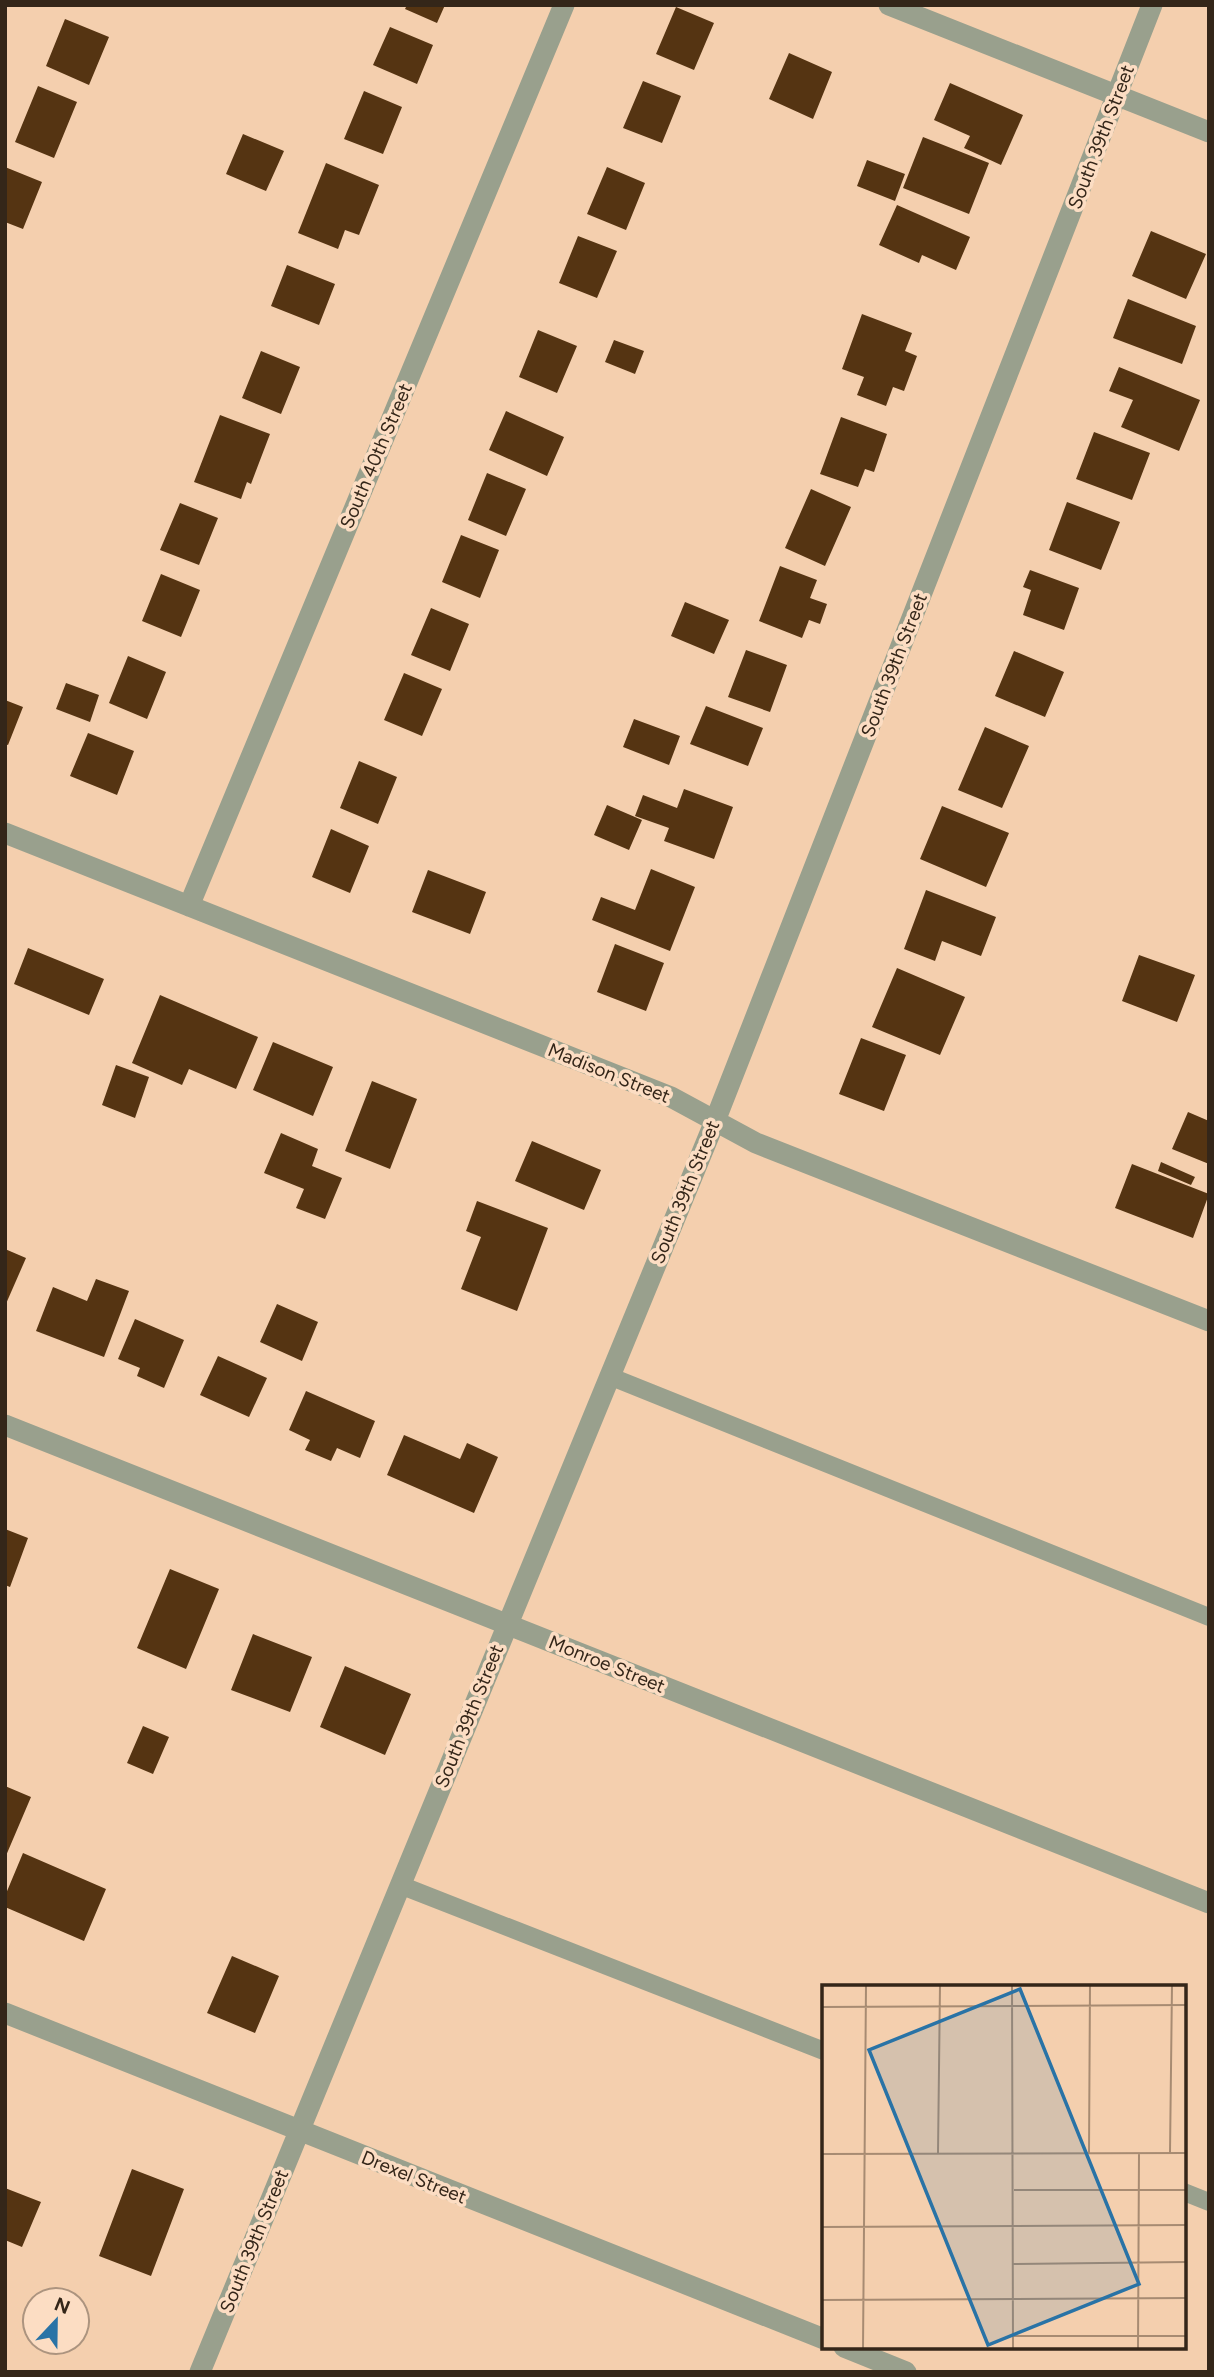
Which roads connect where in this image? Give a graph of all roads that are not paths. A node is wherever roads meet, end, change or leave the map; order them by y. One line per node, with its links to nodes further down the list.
1 (564, 5): 7 (street, South 40th Street)
2 (888, 5): 4 (street)
3 (1152, 5): 4 (street, South 39th Street)
4 (1117, 96): 5 (street); 8 (street, South 39th Street)
5 (1209, 132)
6 (5, 833): 7 (street, Madison Street)
7 (189, 906): 8 (street, Madison Street)
8 (715, 1121): 9 (street, Madison Street); 10 (street, South 39th Street)
9 (1209, 1321)
10 (609, 1376): 12 (lane); 13 (street, South 39th Street)
11 (5, 1424): 13 (street, Monroe Street)
12 (1209, 1617)
13 (507, 1624): 14 (street, South 39th Street); 15 (street, Monroe Street)
14 (400, 1885): 17 (lane); 18 (street, South 39th Street)
15 (1209, 1903)
16 (5, 2013): 18 (street, Drexel Street)
17 (822, 2050)
18 (299, 2131): 21 (street, Drexel Street); 23 (street, South 39th Street)
19 (1186, 2193): 20 (lane)
20 (1209, 2202)
21 (822, 2338)
22 (849, 2349): 24 (street)
23 (200, 2372)
24 (906, 2372)

